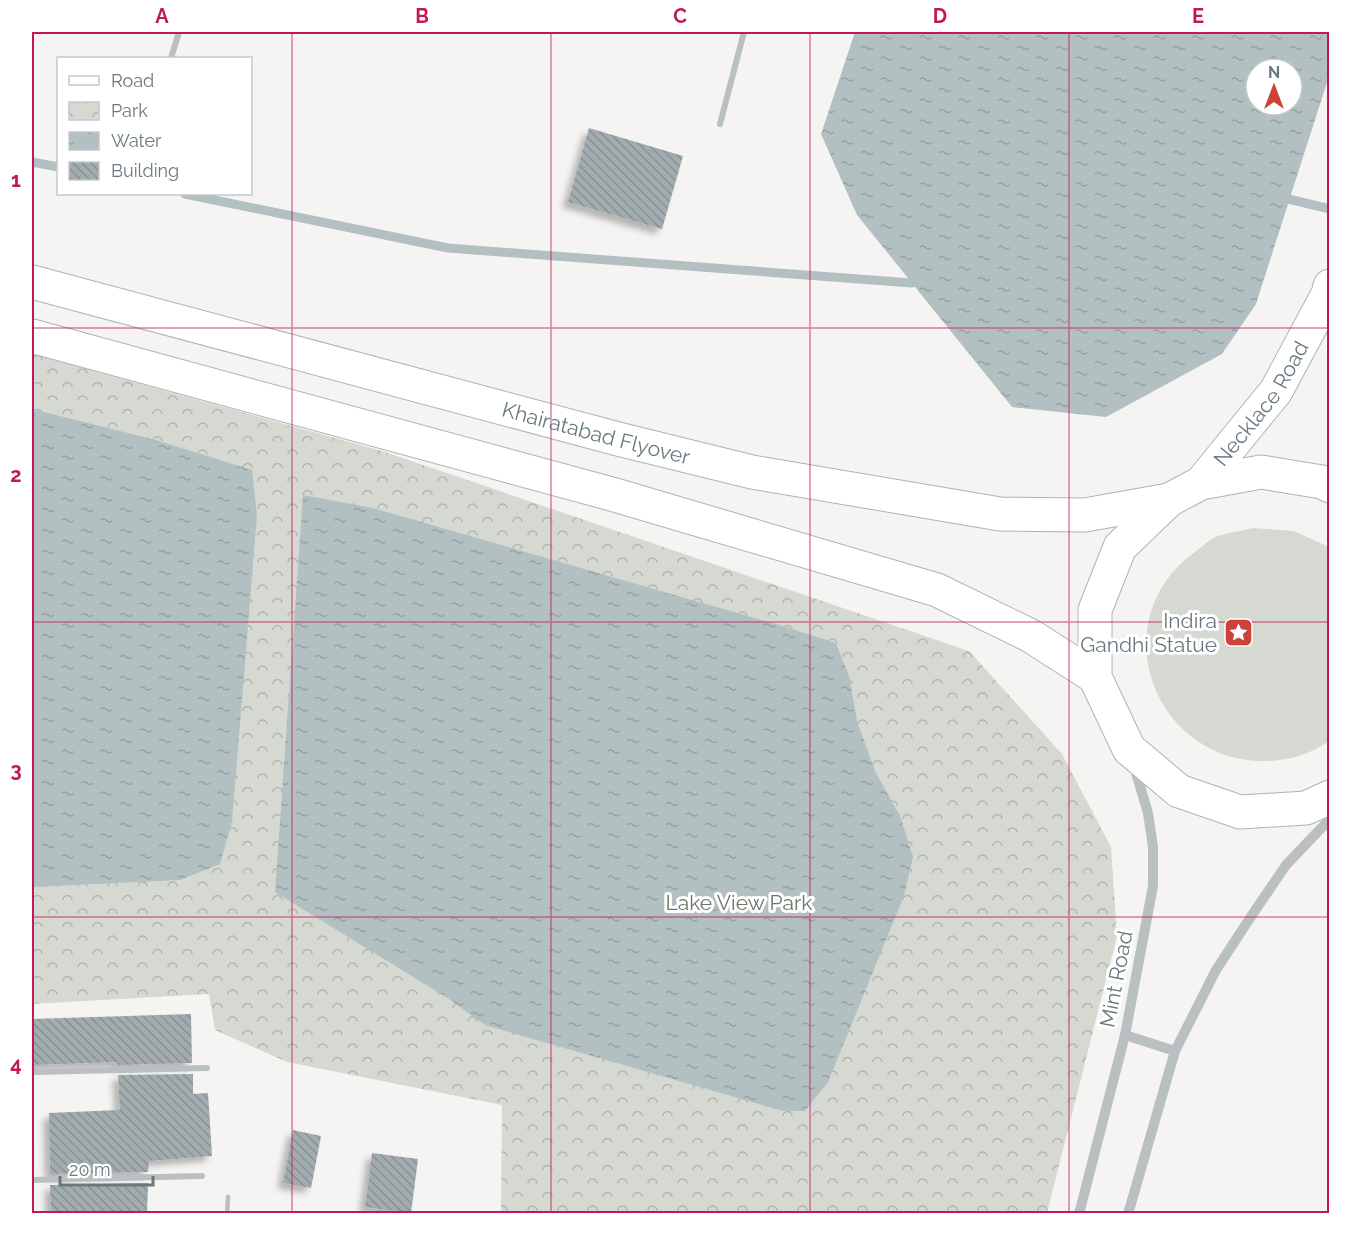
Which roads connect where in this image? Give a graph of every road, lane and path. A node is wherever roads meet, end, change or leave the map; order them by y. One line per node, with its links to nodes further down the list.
1 (179, 32): 3 (street)
2 (744, 32): 4 (street)
3 (171, 57)
4 (720, 124)
5 (32, 282): 10 (main road, Khairatabad Flyover)
6 (1329, 290): 8 (main road, Necklace Road)
7 (32, 336): 11 (main road)
8 (1201, 483): 9 (main road); 10 (main road)
9 (1329, 486)
10 (1169, 500): 11 (main road)
11 (1095, 677): 12 (main road)
12 (1129, 749): 13 (main road); 15 (street, Mint Road)
13 (1329, 797)
14 (1329, 819): 16 (street)
15 (1125, 1035): 16 (street); 23 (street, Mint Road)
16 (1174, 1051): 24 (street)
17 (207, 1068): 18 (street)
18 (32, 1072)
19 (202, 1176): 20 (street)
20 (32, 1180)
21 (228, 1197): 22 (lane)
22 (227, 1214)
23 (1079, 1214)
24 (1128, 1214)

